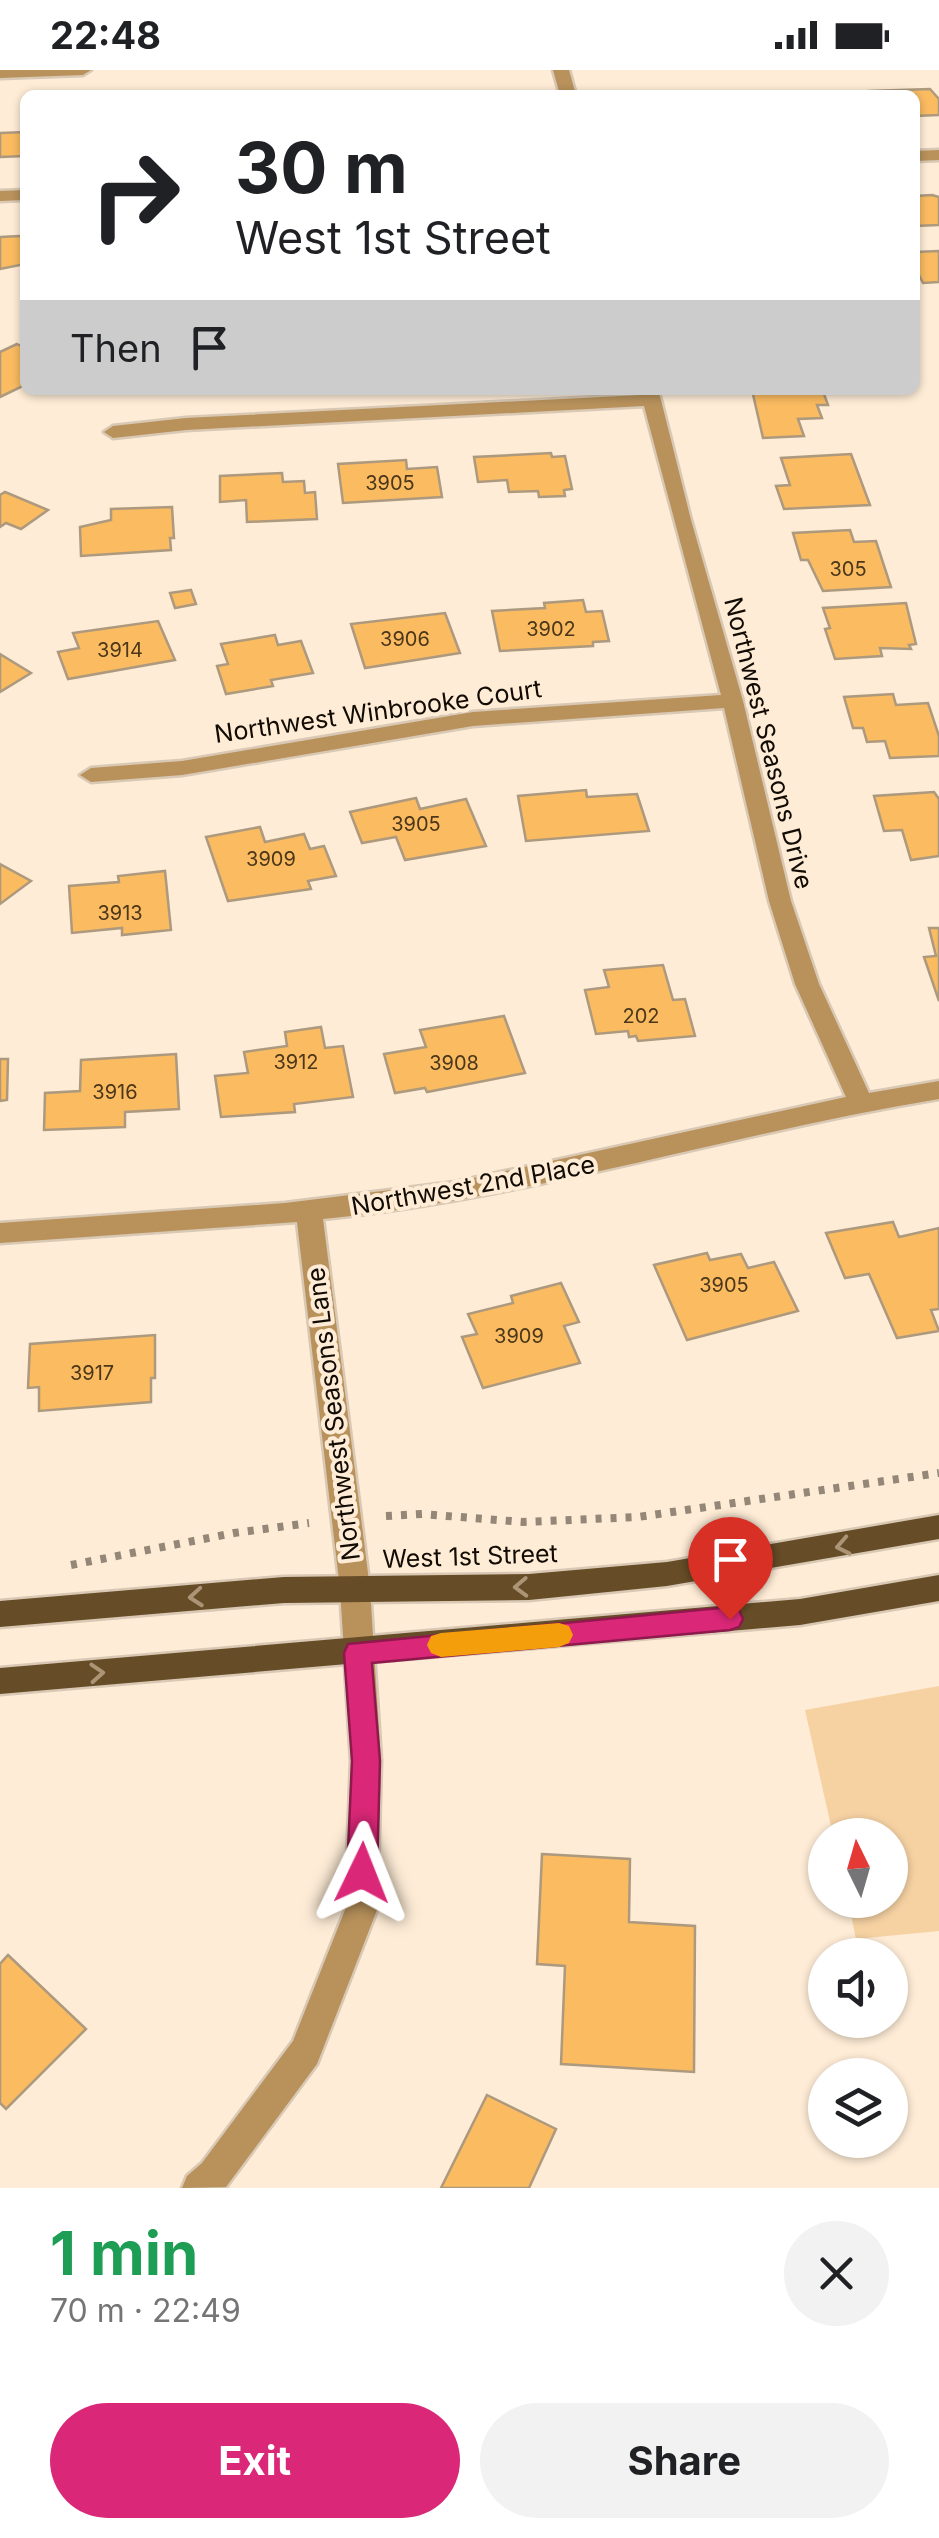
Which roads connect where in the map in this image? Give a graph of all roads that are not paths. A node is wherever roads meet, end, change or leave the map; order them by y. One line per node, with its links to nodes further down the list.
1 (83, 70): 2 (street)
2 (0, 73)
3 (651, 395): 4 (street); 5 (street, Northwest Seasons Drive)
4 (112, 432)
5 (734, 701): 6 (street, Northwest Winbrooke Court); 8 (street, Northwest Seasons Drive)
6 (91, 775)
7 (939, 1090): 8 (street, Northwest 2nd Place)
8 (860, 1101): 9 (street, Northwest 2nd Place)
9 (309, 1213): 10 (street, Northwest 2nd Place); 13 (street, Northwest Seasons Lane)
10 (0, 1233)
11 (939, 1527): 13 (main road, West 1st Street, one-way to 13)
12 (939, 1588): 15 (main road)
13 (356, 1602): 14 (main road, West 1st Street, one-way to 14); 15 (street, Northwest Seasons Lane)
14 (0, 1614)
15 (358, 1653): 16 (main road, one-way to 15); 17 (street, Northwest Seasons Lane)
16 (0, 1680)
17 (200, 2188)

